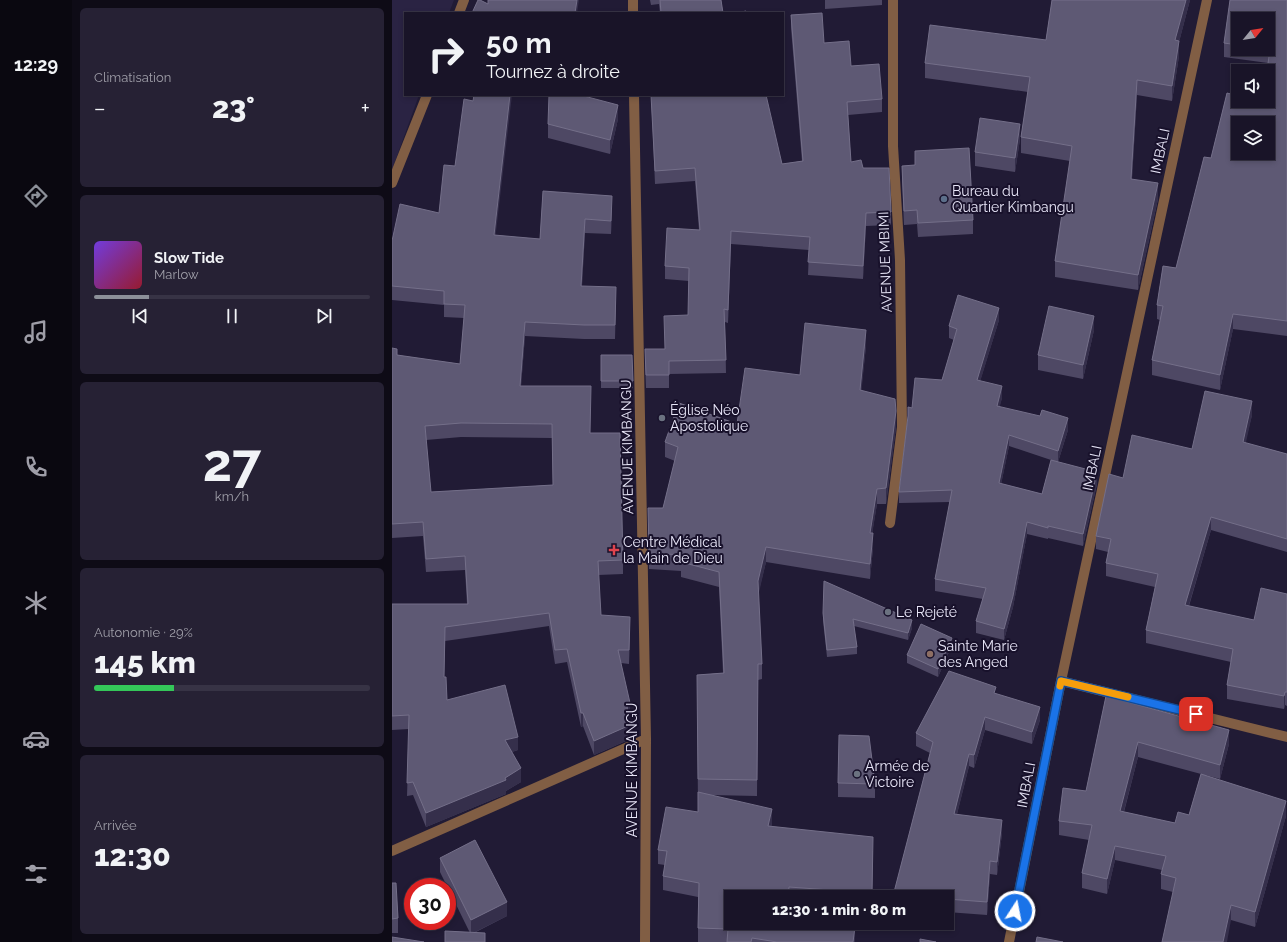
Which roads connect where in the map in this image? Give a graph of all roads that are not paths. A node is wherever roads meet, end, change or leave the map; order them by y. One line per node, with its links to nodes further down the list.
1 (464, 0): 5 (street)
2 (633, 0): 6 (street)
3 (893, 0): 10 (street, AVENUE MBIMI)
4 (1206, 0): 11 (street, IMBALI)
5 (459, 12)
6 (633, 12)
7 (426, 96): 9 (street)
8 (634, 96): 13 (street, AVENUE KIMBANGU)
9 (392, 183)
10 (890, 523)
11 (1061, 681): 12 (street); 16 (street, IMBALI)
12 (1287, 737)
13 (646, 739): 14 (street); 15 (street, AVENUE KIMBANGU)
14 (392, 851)
15 (645, 942)
16 (1009, 942)

